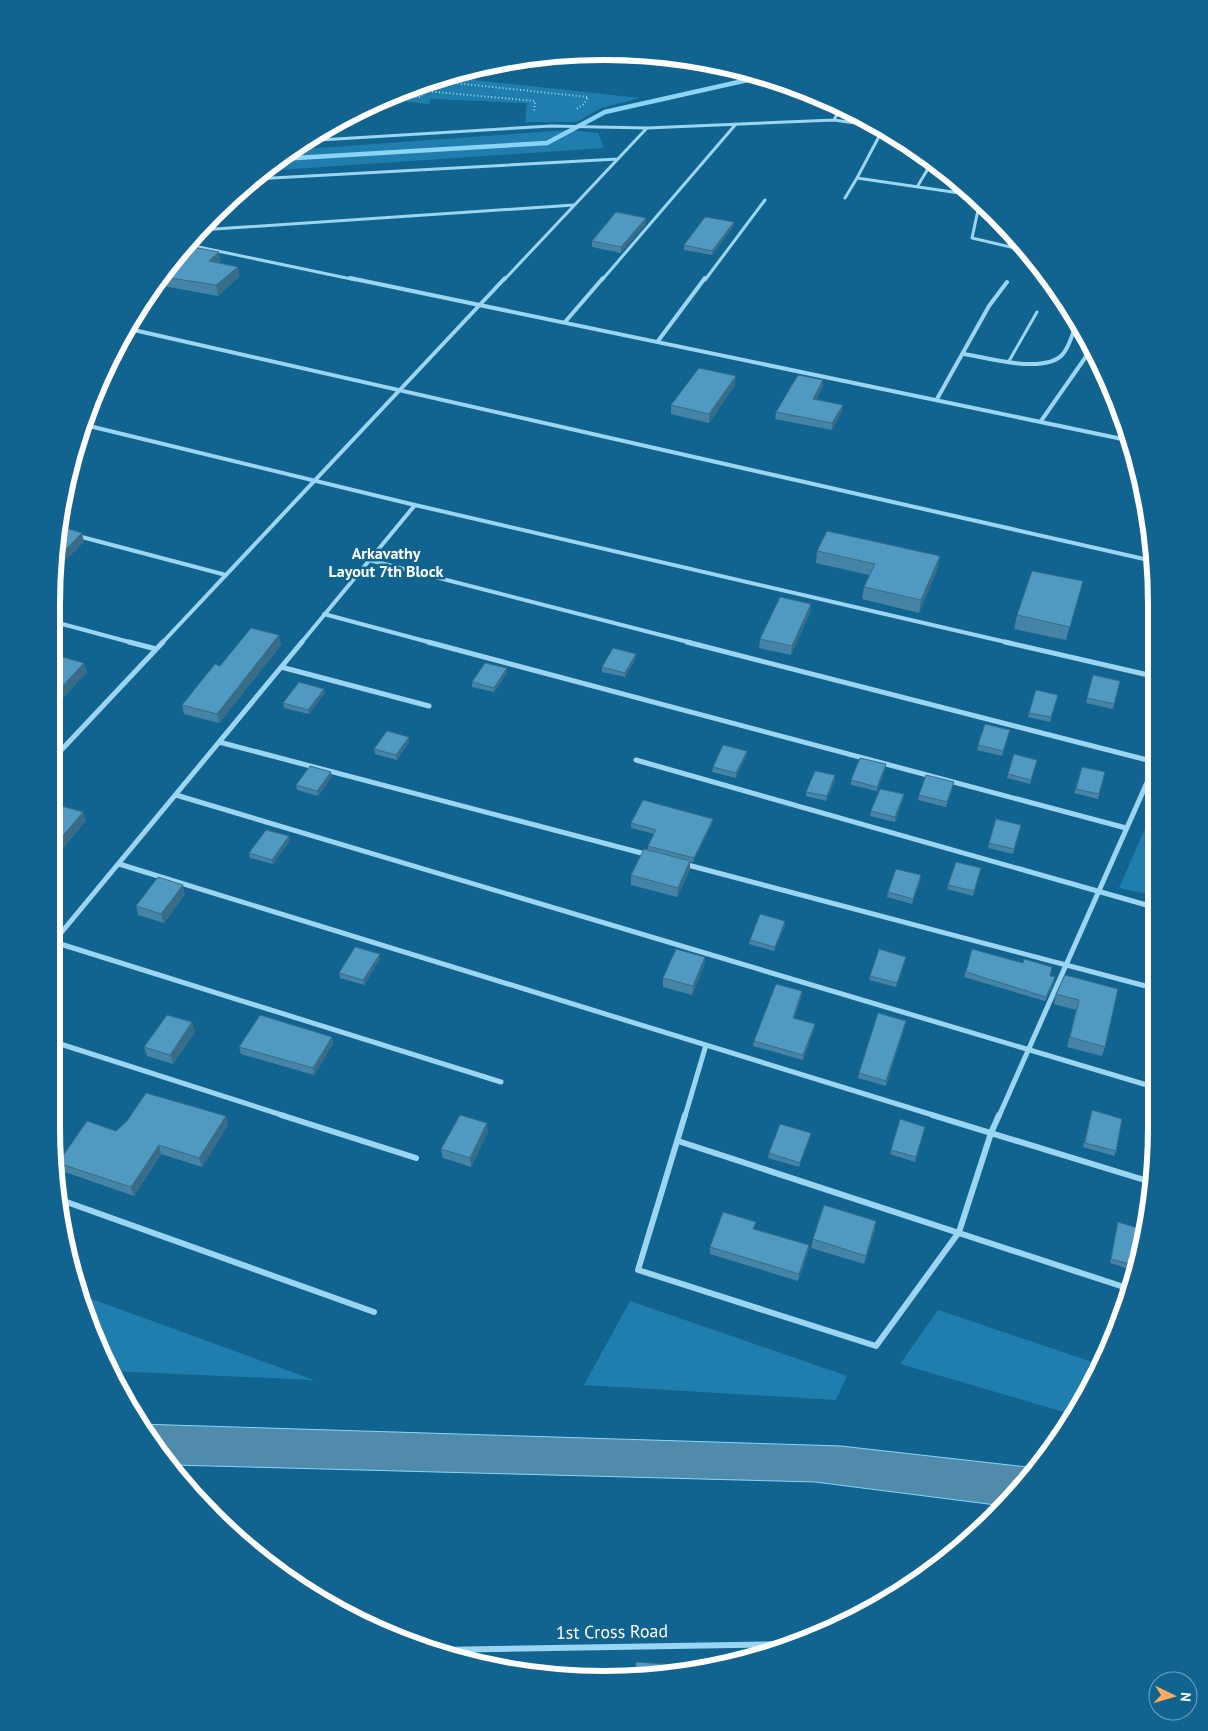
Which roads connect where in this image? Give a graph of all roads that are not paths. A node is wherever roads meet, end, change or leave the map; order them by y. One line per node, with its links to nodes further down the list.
1 (838, 113): 2 (street)
2 (834, 120): 3 (street); 4 (street)
3 (736, 124): 5 (street); 24 (street)
4 (859, 124)
5 (647, 128): 7 (street); 8 (street)
6 (880, 135): 11 (street)
7 (321, 140)
8 (618, 159): 10 (street); 16 (street)
9 (929, 168): 12 (street)
10 (265, 178)
11 (857, 178): 12 (street); 14 (street)
12 (917, 187): 13 (street)
13 (961, 193)
14 (845, 198)
15 (765, 200): 27 (street)
16 (575, 204): 18 (street); 22 (street)
17 (978, 209): 20 (street)
18 (209, 229)
19 (194, 246): 22 (street)
20 (1016, 248)
21 (1007, 282): 28 (street)
22 (480, 305): 24 (street); 31 (street)
23 (1037, 312): 30 (lane)
24 (565, 322): 27 (street)
25 (134, 330): 31 (street)
26 (1074, 330): 30 (street)
27 (658, 341): 32 (street)
28 (964, 354): 30 (street); 32 (street)
29 (1087, 355): 33 (street)
30 (1009, 361)
31 (400, 390): 36 (street); 40 (street)
32 (937, 399): 33 (street)
33 (1041, 421): 35 (street)
34 (90, 426): 36 (street)
35 (1121, 437)
36 (315, 481): 37 (street); 41 (street)
37 (415, 505): 39 (street); 46 (street)
38 (68, 533): 41 (street)
39 (369, 560): 42 (street); 50 (street)
40 (1146, 560)
41 (226, 575): 44 (street)
42 (324, 614): 45 (street); 54 (street)
43 (60, 623): 44 (street)
44 (156, 649): 49 (street)
45 (281, 667): 47 (street); 48 (street)
46 (1148, 676)
47 (429, 706)
48 (219, 742): 53 (street); 55 (street)
49 (60, 751)
50 (1148, 759)
51 (636, 760): 58 (street)
52 (1148, 779): 54 (street)
53 (176, 794): 57 (street); 66 (street)
54 (1126, 828): 58 (street)
55 (652, 856)
56 (681, 863): 62 (street)
57 (119, 864): 60 (street); 65 (street)
58 (1098, 891): 59 (street); 62 (street)
59 (1148, 905)
60 (60, 934)
61 (60, 946): 67 (street)
62 (1066, 964): 63 (street); 66 (street)
63 (1148, 987)
64 (60, 1044): 71 (street)
65 (706, 1045): 69 (street); 70 (street)
66 (1028, 1050): 68 (street); 69 (street)
67 (501, 1082)
68 (1148, 1085)
69 (990, 1133): 72 (street); 74 (street)
70 (678, 1141): 74 (street); 74 (street)
71 (416, 1158)
72 (1145, 1180)
73 (66, 1202): 76 (street)
74 (959, 1232): 75 (street)
75 (1123, 1287)
76 (374, 1312)
77 (771, 1644): 78 (street, 1st Cross Road)
78 (455, 1650)

